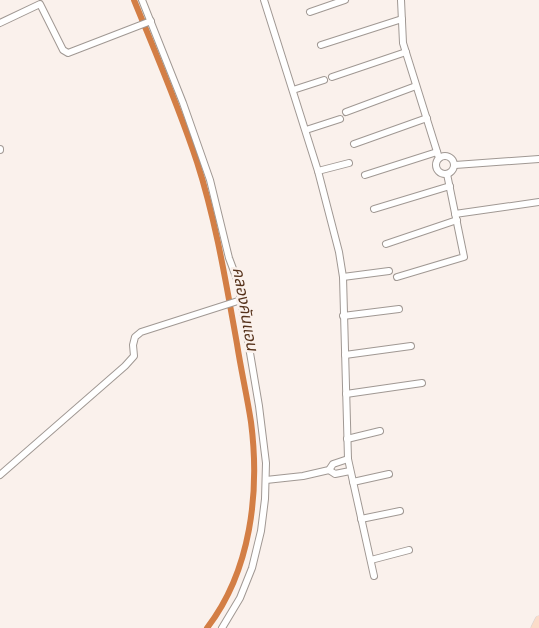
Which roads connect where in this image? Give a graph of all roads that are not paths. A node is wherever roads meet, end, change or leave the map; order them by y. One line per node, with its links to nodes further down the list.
1 (142, 0): 8 (street)
2 (264, 0): 15 (street)
3 (345, 0): 6 (street)
4 (401, 0): 7 (street)
5 (40, 2): 8 (street); 9 (street)
6 (310, 12)
7 (402, 19): 10 (street); 11 (street)
8 (149, 22): 36 (street)
9 (0, 23)
10 (321, 45)
11 (406, 52): 12 (street); 14 (street)
12 (332, 77)
13 (324, 80): 15 (street)
14 (416, 86): 16 (street); 17 (street)
15 (293, 90): 19 (street)
16 (346, 112)
17 (427, 118): 20 (street); 21 (street)
18 (340, 119): 19 (street)
19 (306, 130): 25 (street)
20 (354, 144)
21 (438, 155): 24 (street); 26 (street); 27 (street)
22 (539, 159): 24 (street)
23 (349, 163): 25 (street)
24 (454, 165): 26 (street)
25 (318, 171): 34 (street)
26 (447, 174): 28 (street)
27 (365, 175)
28 (450, 186): 30 (street); 31 (street)
29 (539, 202): 31 (street)
30 (374, 209)
31 (456, 217): 32 (street); 35 (street)
32 (386, 244)
33 (389, 271): 34 (street)
34 (343, 277): 38 (street)
35 (397, 277)
36 (241, 300): 49 (street); 50 (street)
37 (399, 309): 38 (street)
38 (343, 316): 40 (street)
39 (412, 346): 40 (street)
40 (345, 356): 42 (street)
41 (422, 383): 42 (street)
42 (346, 394): 44 (street)
43 (380, 431): 44 (street)
44 (347, 439): 45 (street)
45 (348, 459): 46 (street); 47 (street)
46 (328, 470): 47 (street); 50 (street)
47 (350, 471): 51 (street)
48 (389, 474): 51 (street)
49 (0, 475)
50 (266, 480): 58 (street)
51 (353, 482): 53 (street)
52 (400, 511): 53 (street)
53 (362, 519): 55 (street)
54 (410, 550): 55 (street)
55 (371, 560): 56 (street)
56 (374, 576)
57 (539, 620): 59 (main road)
58 (222, 628)
59 (535, 628)

